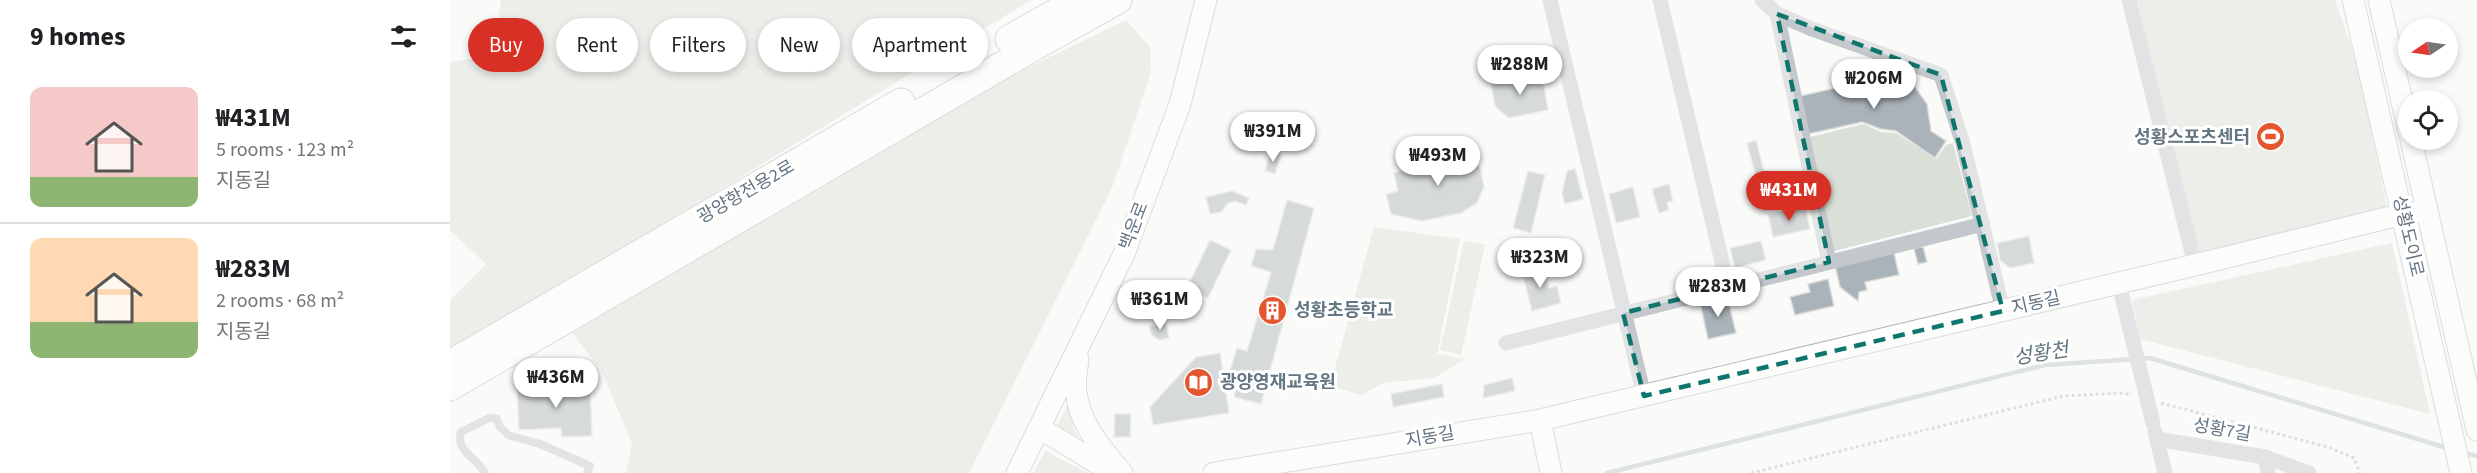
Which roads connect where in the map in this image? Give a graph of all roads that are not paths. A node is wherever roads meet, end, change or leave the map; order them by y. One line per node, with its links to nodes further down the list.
1 (1078, 0): 24 (highway, 광양항전용2로)
2 (1118, 0): 25 (highway, 광양항전용2로)
3 (1206, 0): 23 (street, 백운로)
4 (1550, 0): 21 (street)
5 (1660, 0): 19 (street)
6 (1762, 0): 10 (street)
7 (2129, 0): 17 (street)
8 (2353, 0): 14 (street, 성황도이로)
9 (2379, 0): 11 (street)
10 (1777, 14): 15 (street); 16 (street)
11 (2399, 90)
12 (2413, 150): 13 (street, 성황도이로)
13 (2427, 211): 14 (street, 지동길); 29 (street, 성황도이로)
14 (2403, 214): 17 (street, 지동길); 42 (street, 성황도이로)
15 (1983, 224): 16 (street); 20 (street)
16 (1829, 262): 19 (street)
17 (2195, 265): 18 (street, 지동길)
18 (2119, 283): 20 (street, 지동길); 30 (street, bridge)
19 (1728, 287): 21 (street)
20 (2003, 311): 26 (street, 지동길)
21 (1623, 313): 22 (street); 26 (street)
22 (1506, 343)
23 (1080, 345): 28 (street, 백운로); 37 (street)
24 (450, 364)
25 (450, 387)
26 (1644, 396): 27 (street, 지동길)
27 (1540, 420): 32 (street); 38 (street, 지동길)
28 (1040, 428): 35 (street, 백운로); 36 (street)
29 (2477, 430)
30 (2157, 439): 31 (street, 성황7길); 39 (street)
31 (2265, 457): 40 (street, 성황7길); 41 (street)
32 (1550, 465)
33 (485, 473): 34 (lane)
34 (587, 473)
35 (1017, 473)
36 (1113, 473)
37 (1122, 473)
38 (1214, 473)
39 (2164, 473)
40 (2268, 473)
41 (2309, 473)
42 (2461, 473)

